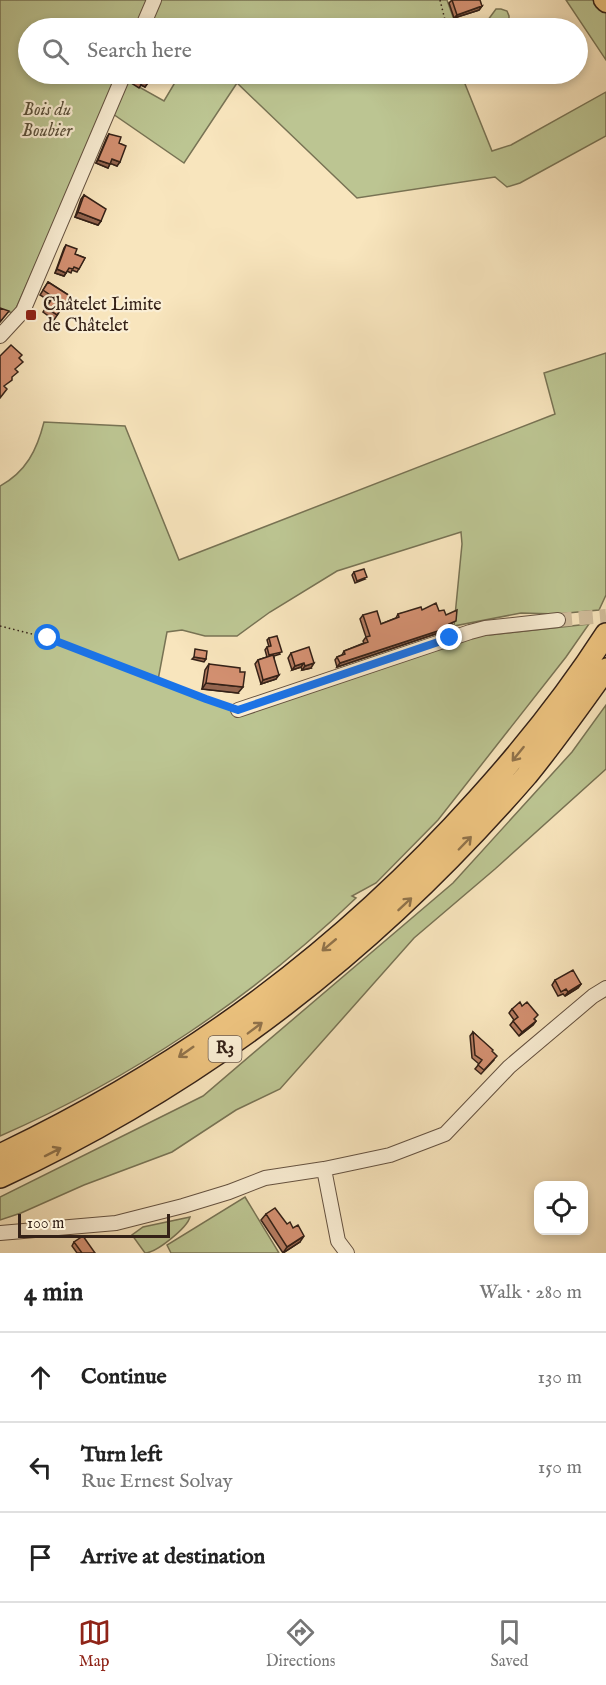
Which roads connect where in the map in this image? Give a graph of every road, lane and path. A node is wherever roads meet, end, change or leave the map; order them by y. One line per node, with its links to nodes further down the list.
1 (154, 0): 5 (street)
2 (440, 0): 6 (path)
3 (603, 0): 4 (main road)
4 (606, 3)
5 (146, 18)
6 (444, 18)
7 (120, 84): 8 (street)
8 (0, 336)
9 (606, 616): 14 (highway)
10 (558, 620): 15 (street)
11 (0, 626): 15 (path)
12 (606, 634): 14 (highway, R3)
13 (606, 669): 19 (highway, R3, one-way to 13)
14 (554, 709): 17 (highway, R3, one-way to 17)
15 (238, 710)
16 (606, 988): 18 (street)
17 (0, 1155)
18 (324, 1169): 20 (street); 21 (street)
19 (0, 1177)
20 (0, 1233)
21 (347, 1253)

